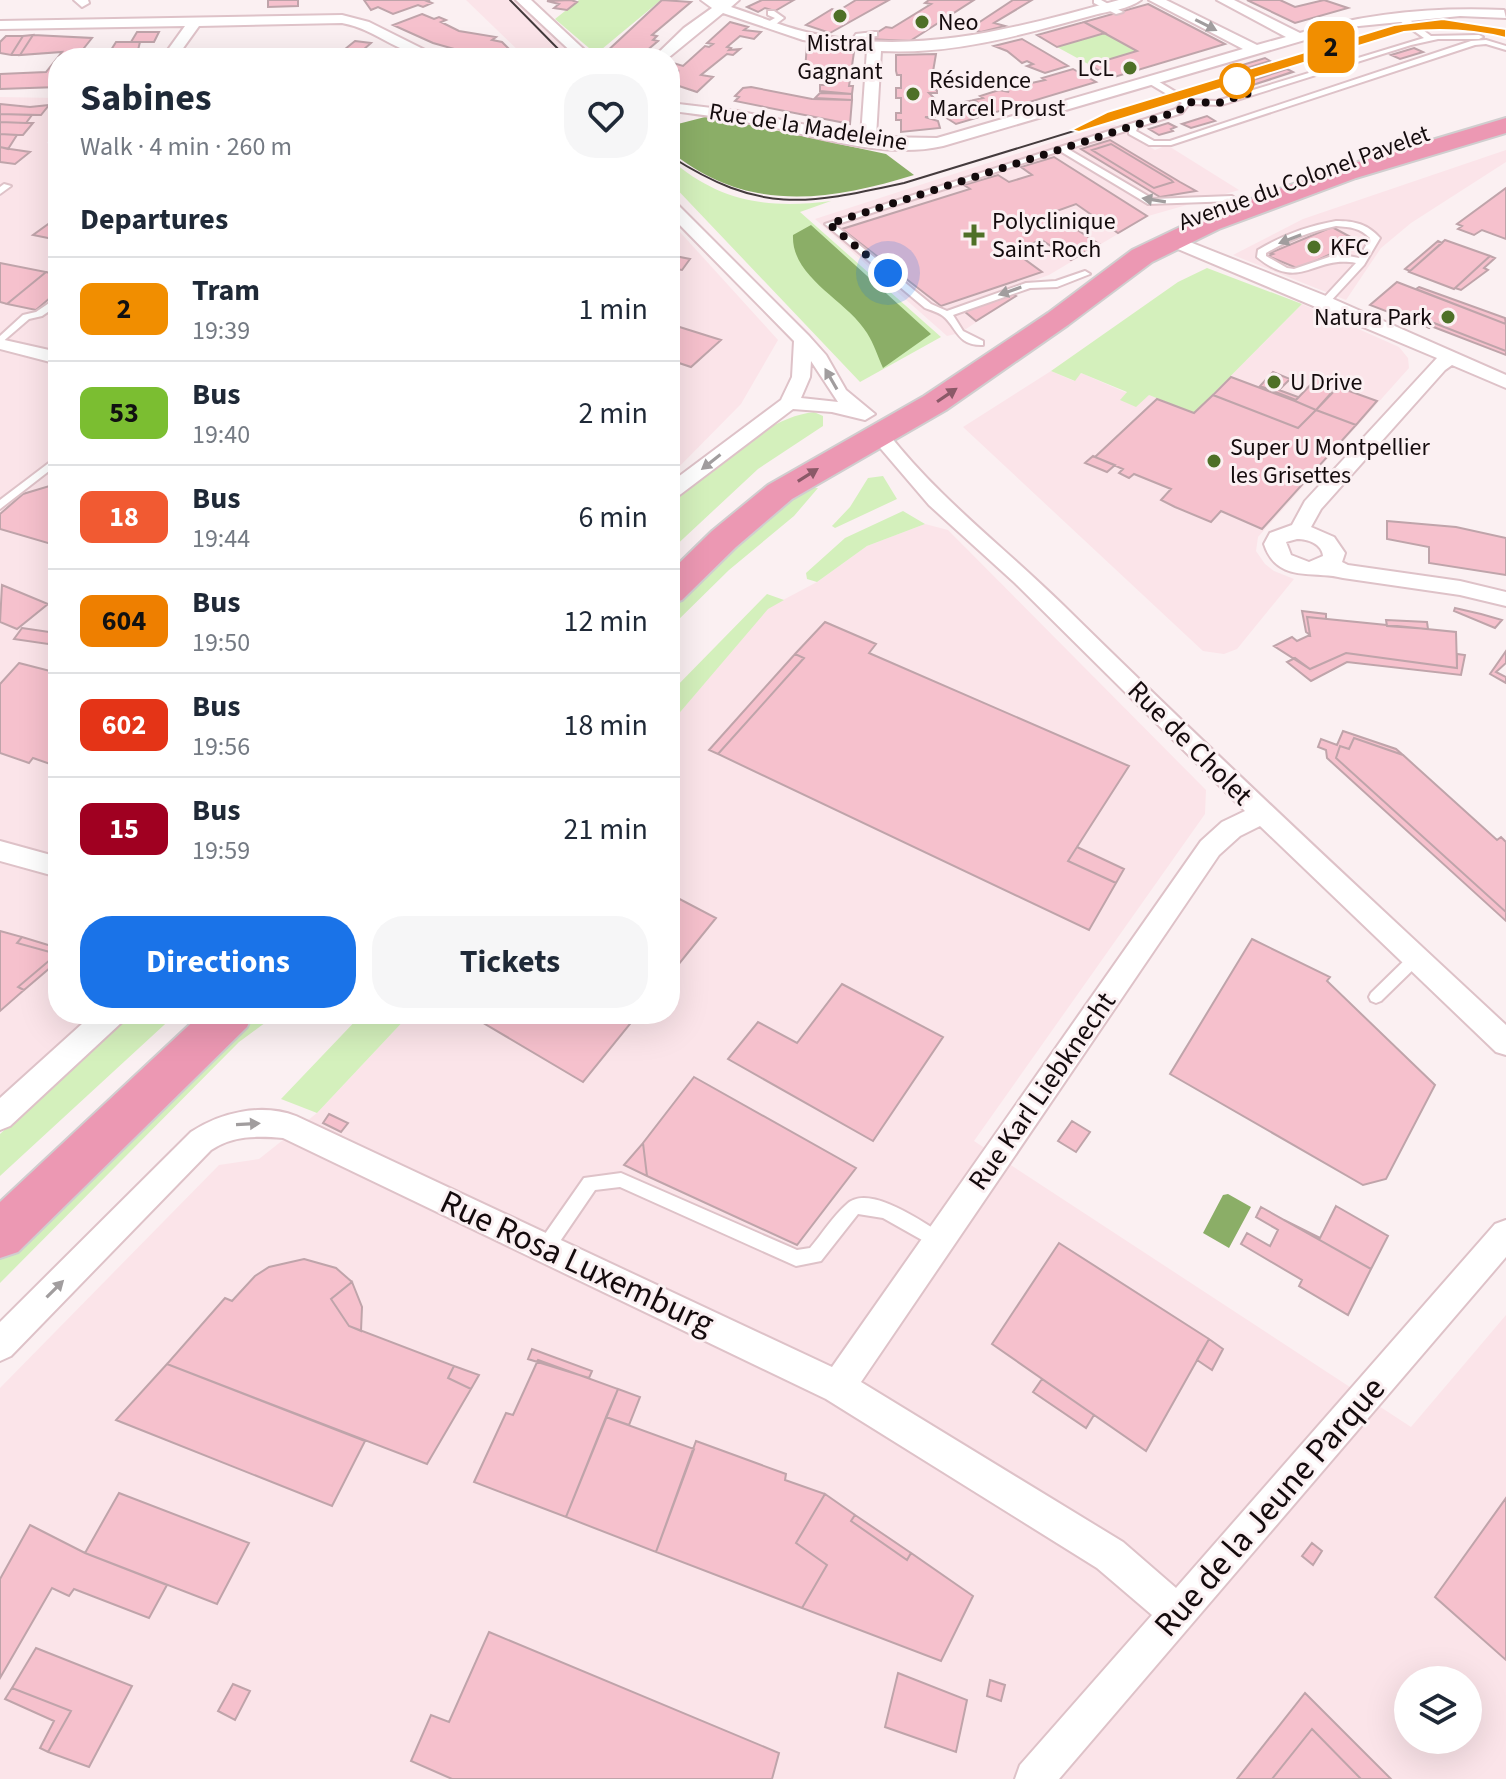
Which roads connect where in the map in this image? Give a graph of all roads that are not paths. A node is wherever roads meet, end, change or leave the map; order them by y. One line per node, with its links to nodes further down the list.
1 (523, 0): 20 (street)
2 (1134, 0): 7 (street)
3 (1156, 0): 22 (street, one-way to 22)
4 (1224, 0): 14 (street)
5 (81, 2): 11 (street); 12 (street)
6 (720, 3): 16 (street); 21 (street)
7 (1108, 7): 16 (street)
8 (1505, 13): 9 (street, Rue de la Madeleine)
9 (1400, 17): 14 (street, Rue de la Madeleine); 15 (lane)
10 (196, 20): 11 (street); 18 (street); 19 (street)
11 (122, 22): 12 (street)
12 (51, 24): 13 (street)
13 (0, 25)
14 (1298, 37): 22 (street, Rue de la Madeleine)
15 (1430, 38): 17 (lane); 23 (lane); 27 (lane)
16 (874, 41): 32 (street)
17 (1506, 46): 23 (lane)
18 (176, 48)
19 (408, 48)
20 (575, 48)
21 (671, 48)
22 (1255, 50): 26 (street, Rue de la Madeleine)
23 (1446, 52): 24 (lane)
24 (1411, 63): 25 (lane); 25 (lane)
25 (1383, 72): 30 (lane)
26 (1153, 82): 27 (lane); 32 (street, Rue de la Madeleine)
27 (1187, 102): 30 (lane)
28 (1506, 107): 34 (main road, Avenue du Colonel Pavelet)
29 (680, 108): 32 (street, Rue de la Madeleine)
30 (1135, 125): 33 (lane)
31 (1506, 125): 36 (main road, Avenue du Colonel Pavelet)
32 (868, 141)
33 (1061, 148): 34 (lane, one-way to 33); 41 (lane)
34 (1232, 199): 38 (main road, Avenue du Colonel Pavelet)
35 (680, 216): 42 (street, Rue de Cholet)
36 (1172, 240): 39 (street); 49 (main road, Avenue du Colonel Pavelet, one-way to 36)
37 (1360, 261): 37 (lane, one-way to 37); 39 (lane)
38 (1085, 274): 41 (lane, one-way to 41); 44 (main road, Avenue du Colonel Pavelet)
39 (1325, 302): 46 (street)
40 (48, 307): 43 (lane)
41 (947, 314): 44 (lane)
42 (803, 340): 48 (street); 49 (street, Rue de Cholet, one-way to 42)
43 (0, 342): 45 (street)
44 (980, 343): 49 (main road, Avenue du Colonel Pavelet)
45 (48, 352)
46 (1452, 357): 47 (street); 53 (street)
47 (1506, 382)
48 (789, 403): 49 (street); 51 (street, one-way to 51)
49 (872, 425): 55 (main road, Avenue du Colonel Pavelet); 57 (street, Rue de Cholet)
50 (48, 467): 52 (lane)
51 (680, 485)
52 (0, 506)
53 (1299, 531): 54 (street); 54 (street)
54 (1329, 564): 56 (street)
55 (680, 576)
56 (1506, 599)
57 (1262, 814): 60 (street, Rue de Cholet); 70 (street, Rue Karl Liebknecht)
58 (0, 851): 59 (street)
59 (48, 864)
60 (1416, 958): 61 (lane); 65 (street, Rue de Cholet)
61 (1376, 997)
62 (101, 1024): 66 (street)
63 (183, 1024): 67 (main road)
64 (221, 1024): 69 (main road)
65 (1506, 1043)
66 (0, 1117)
67 (0, 1198)
68 (1506, 1234): 74 (street, Rue de la Jeune Parque)
69 (0, 1235)
70 (938, 1241): 71 (lane); 73 (street, Rue Karl Liebknecht)
71 (546, 1247): 72 (street, Rue Rosa Luxemburg, one-way to 71); 73 (street, Rue Rosa Luxemburg)
72 (0, 1345)
73 (838, 1387): 74 (street, Rue Rosa Luxemburg)
74 (1177, 1613): 75 (street, Rue de la Jeune Parque)
75 (1049, 1773)

